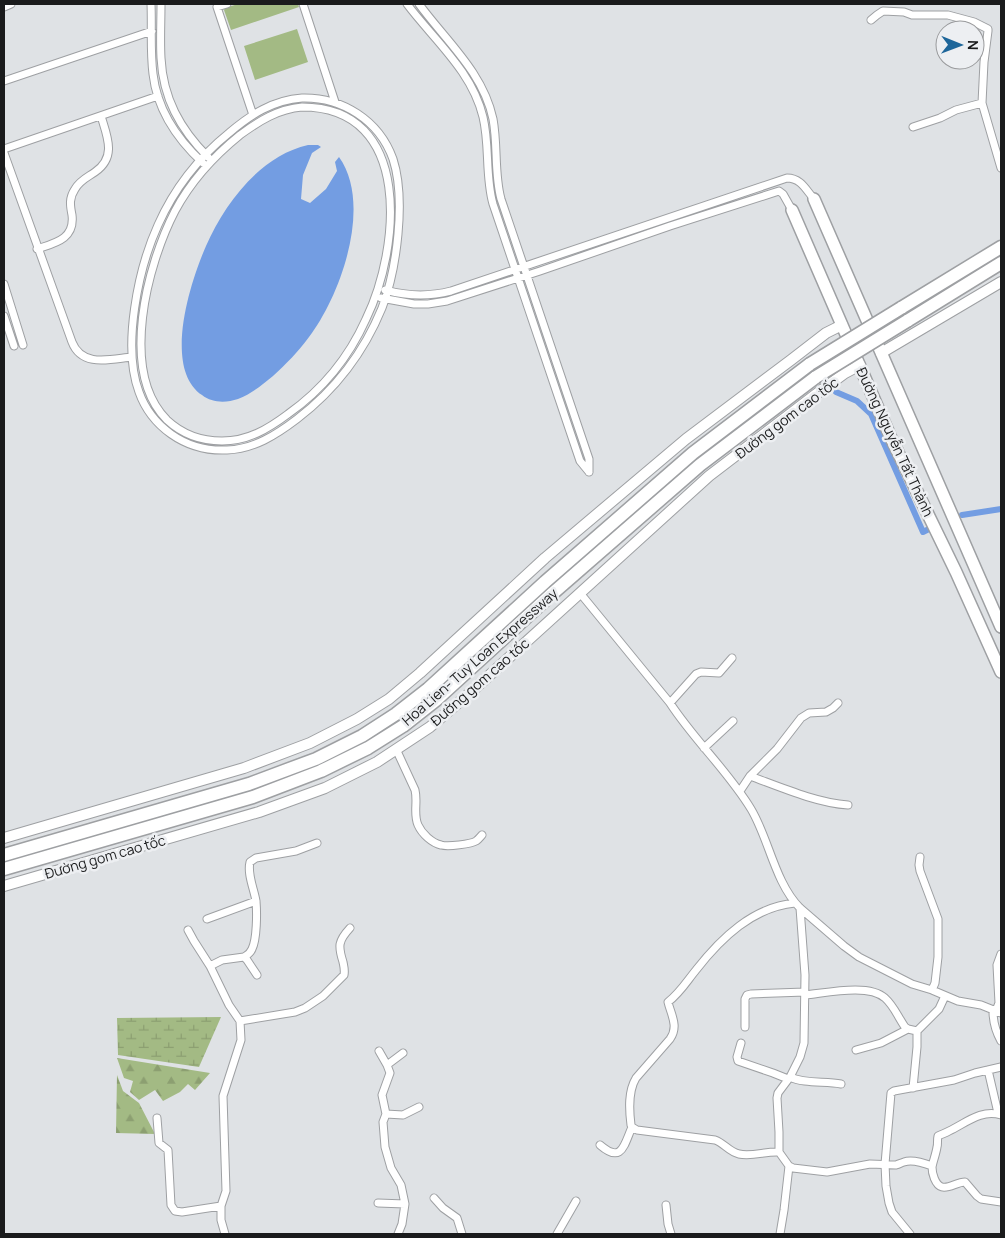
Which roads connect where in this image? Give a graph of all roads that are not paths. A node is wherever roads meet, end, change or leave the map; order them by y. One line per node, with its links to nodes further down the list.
1 (11, 4): 8 (street)
2 (152, 4): 10 (street)
3 (161, 4): 20 (street)
4 (227, 4): 15 (street)
5 (303, 4): 13 (street)
6 (407, 4): 29 (street)
7 (419, 4): 28 (street)
8 (4, 7)
9 (870, 20): 14 (street)
10 (152, 31): 11 (street); 12 (street)
11 (4, 81)
12 (158, 96): 16 (street); 20 (street)
13 (335, 102): 15 (street); 35 (street)
14 (982, 103): 17 (street); 22 (street)
15 (253, 115): 20 (street)
16 (101, 116): 18 (street); 26 (street)
17 (913, 128)
18 (4, 149)
19 (4, 153): 26 (street)
20 (203, 157): 21 (street); 43 (street)
21 (210, 163): 34 (street); 47 (street)
22 (1001, 168)
23 (814, 200): 28 (street); 42 (main road, Đường Nguyễn Tất Thành)
24 (792, 210): 30 (street); 39 (main road, Đường Nguyễn Tất Thành)
25 (1001, 247): 66 (highway, Hoa Lien- Tuy Loan Expressway, bridge)
26 (37, 249): 43 (street)
27 (1001, 263): 68 (highway, Hoa Lien- Tuy Loan Expressway, bridge)
28 (524, 267): 29 (street); 30 (street)
29 (515, 270): 31 (street); 35 (street)
30 (527, 275): 31 (street); 31 (street)
31 (518, 278): 37 (street)
32 (1001, 282): 42 (main road)
33 (4, 284): 40 (street)
34 (379, 288): 35 (street); 36 (street)
35 (388, 291): 37 (street)
36 (376, 297): 37 (street); 45 (street)
37 (385, 300): 46 (street)
38 (4, 316): 41 (street)
39 (842, 325): 44 (main road, Đường Nguyễn Tất Thành); 64 (main road)
40 (23, 345)
41 (14, 346)
42 (881, 354): 49 (main road, Đường Nguyễn Tất Thành)
43 (132, 357): 48 (street)
44 (860, 365): 50 (main road, Đường Nguyễn Tất Thành); 51 (main road, Đường gom cao tốc)
45 (312, 396): 46 (street); 47 (street)
46 (318, 402): 48 (street)
47 (180, 430): 48 (street)
48 (176, 437)
49 (973, 564): 50 (main road); 52 (main road, Đường Nguyễn Tất Thành)
50 (956, 572): 54 (main road, Đường Nguyễn Tất Thành)
51 (580, 593): 55 (street); 59 (main road, Đường gom cao tốc)
52 (1001, 627)
53 (732, 658): 55 (street)
54 (1001, 672)
55 (670, 703): 58 (street)
56 (838, 703): 60 (street)
57 (733, 721): 58 (street)
58 (704, 748): 61 (street)
59 (396, 749): 63 (street); 69 (main road, Đường gom cao tốc)
60 (750, 776): 61 (street); 62 (street)
61 (740, 791): 71 (street)
62 (848, 805)
63 (482, 835)
64 (4, 838)
65 (317, 843): 70 (street)
66 (4, 855)
67 (920, 858): 79 (street)
68 (4, 869)
69 (4, 886)
70 (256, 902): 72 (street); 76 (street)
71 (798, 906): 79 (street); 80 (street); 103 (street)
72 (207, 919)
73 (350, 928): 84 (street)
74 (188, 930): 77 (street)
75 (1001, 954): 82 (street)
76 (244, 957): 77 (street); 78 (street)
77 (210, 966): 84 (street)
78 (257, 975)
79 (932, 990): 81 (street)
80 (805, 994): 85 (street); 86 (street); 96 (street)
81 (945, 996): 82 (street); 87 (street)
82 (993, 1011): 83 (street); 88 (street)
83 (1001, 1013)
84 (240, 1022): 115 (street)
85 (745, 1027)
86 (908, 1029): 87 (street); 90 (street)
87 (917, 1030): 98 (street)
88 (1001, 1041)
89 (741, 1043): 96 (street)
90 (856, 1050)
91 (379, 1051): 93 (street)
92 (403, 1053): 93 (street)
93 (387, 1065): 100 (street)
94 (1001, 1067): 95 (street)
95 (988, 1070): 98 (street); 101 (street)
96 (789, 1078): 97 (street); 105 (street)
97 (841, 1084)
98 (913, 1088): 106 (street)
99 (419, 1107): 100 (street)
100 (386, 1114): 113 (street)
101 (999, 1114): 108 (street)
102 (157, 1118): 115 (street)
103 (632, 1127): 104 (street); 105 (street)
104 (600, 1145)
105 (779, 1152): 107 (street)
106 (885, 1164): 107 (street); 108 (street); 122 (street)
107 (789, 1166): 121 (street)
108 (932, 1166): 111 (street)
109 (434, 1198): 118 (street)
110 (576, 1201): 119 (street)
111 (1001, 1202)
112 (378, 1203): 113 (street)
113 (405, 1204): 117 (street)
114 (666, 1205): 120 (street)
115 (221, 1206): 116 (street)
116 (225, 1234)
117 (398, 1234)
118 (462, 1234)
119 (557, 1234)
120 (671, 1234)
121 (780, 1234)
122 (910, 1234)

